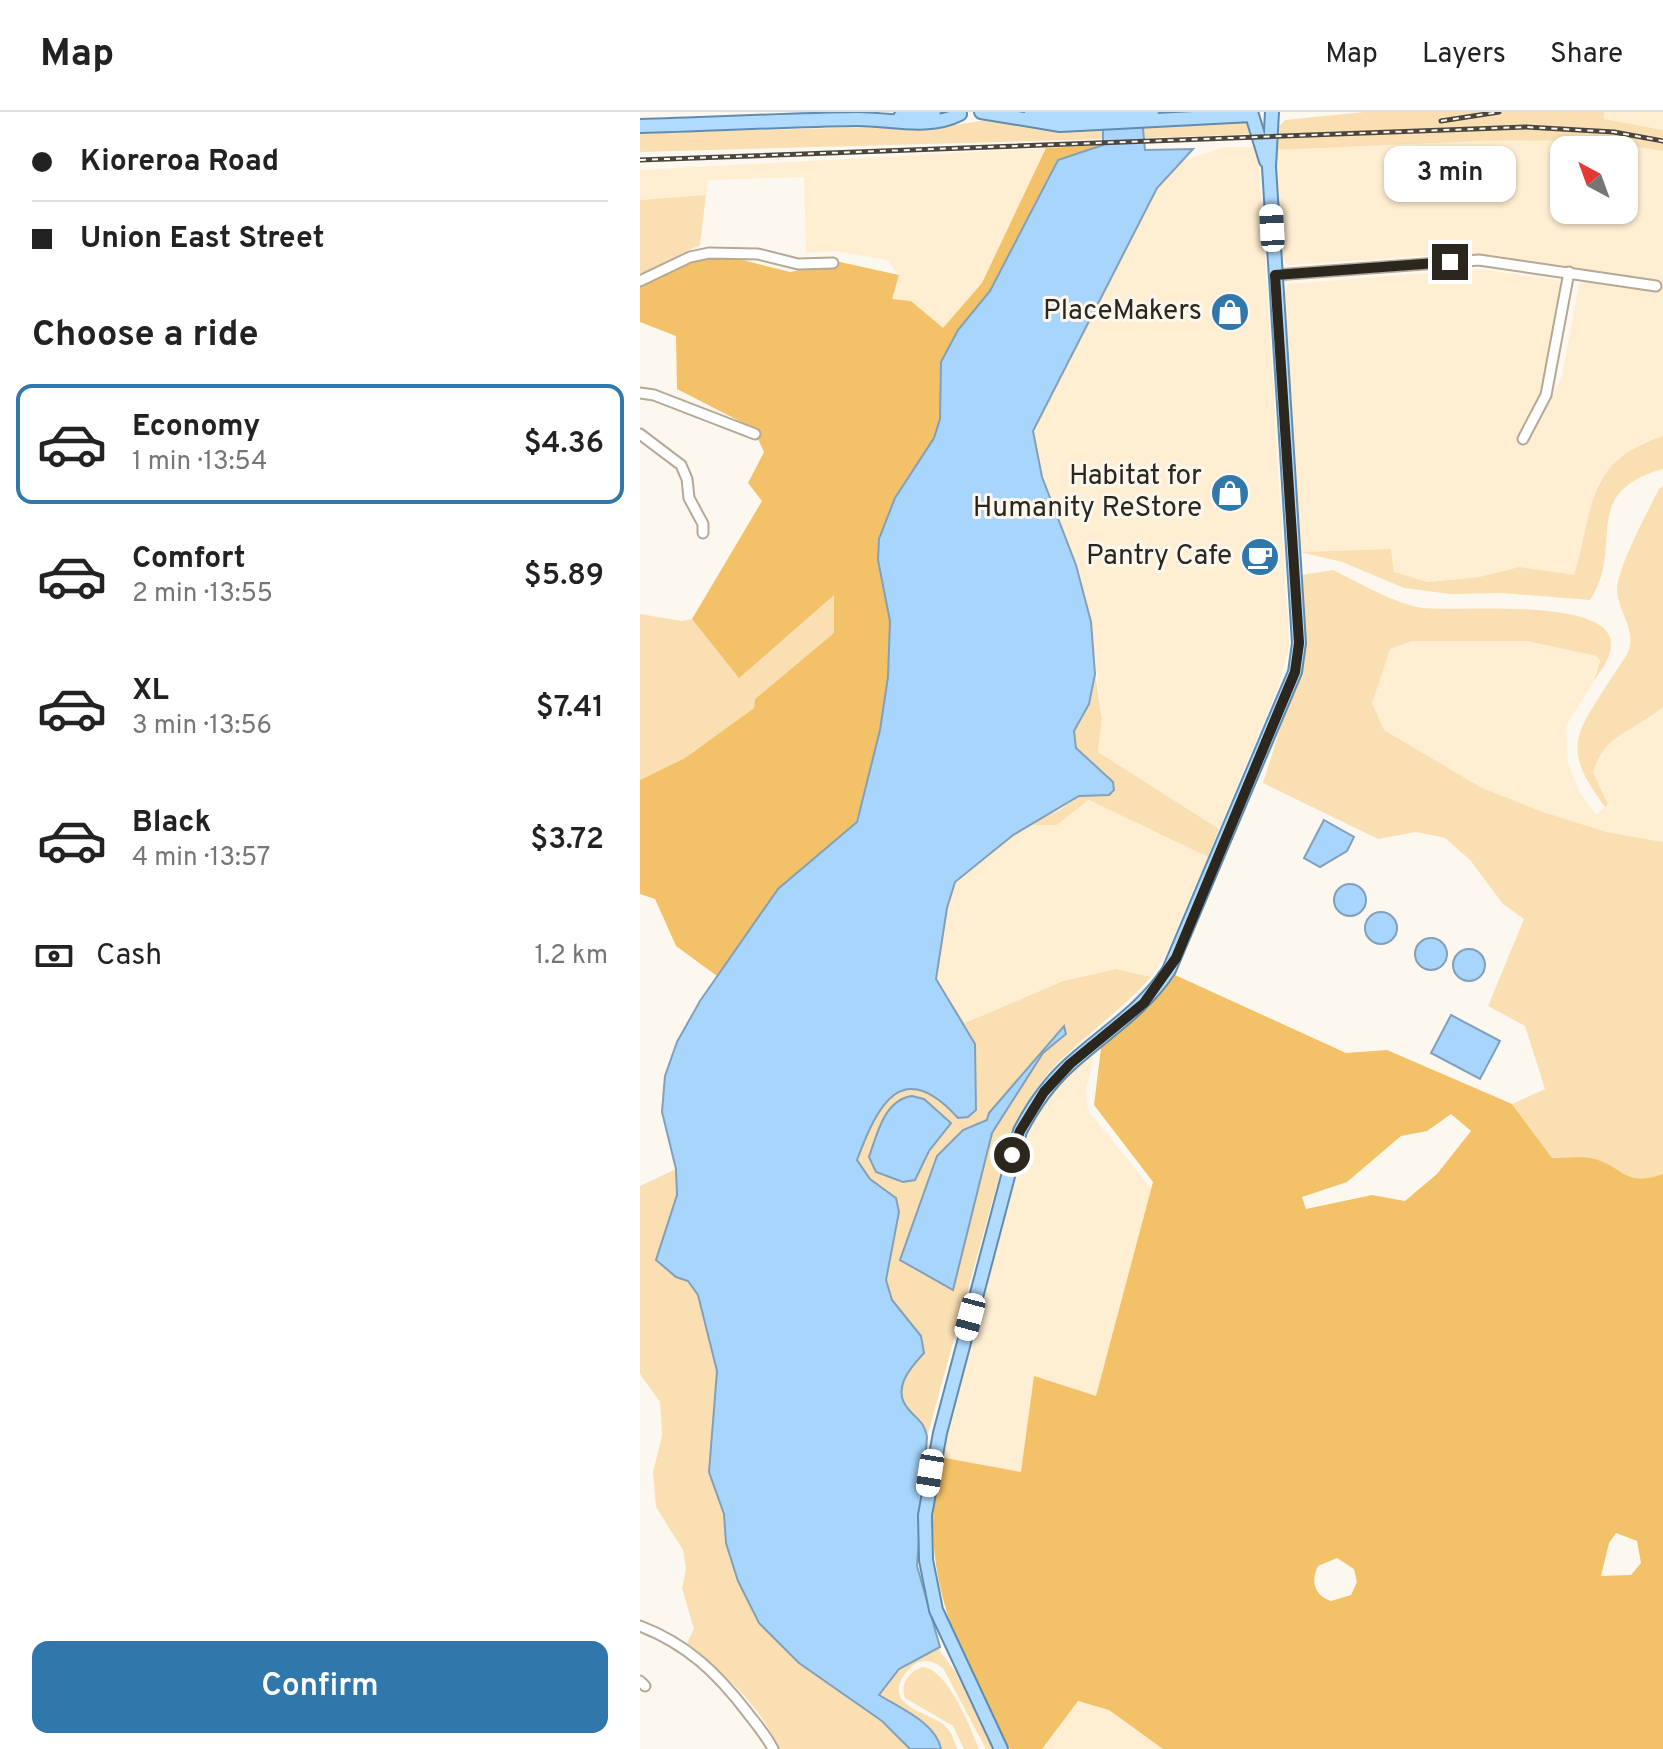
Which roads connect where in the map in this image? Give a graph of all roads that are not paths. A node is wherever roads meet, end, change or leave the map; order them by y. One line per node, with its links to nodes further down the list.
1 (934, 112): 8 (main road)
2 (979, 112): 6 (main road); 9 (main road)
3 (1031, 112): 9 (main road)
4 (1152, 112): 9 (main road)
5 (1272, 112): 7 (main road); 11 (main road)
6 (959, 113): 8 (main road)
7 (1250, 114): 9 (main road); 11 (main road)
8 (893, 119): 10 (main road)
9 (1080, 120)
10 (640, 126)
11 (1269, 167): 14 (main road)
12 (833, 263): 15 (street)
13 (1569, 272): 14 (street); 16 (street); 20 (street)
14 (1275, 275): 24 (main road)
15 (640, 281)
16 (1656, 286)
17 (640, 393): 19 (street)
18 (640, 434): 21 (street)
19 (755, 434)
20 (1523, 439)
21 (703, 533)
22 (640, 1626): 23 (street)
23 (773, 1749)
24 (1001, 1749)

